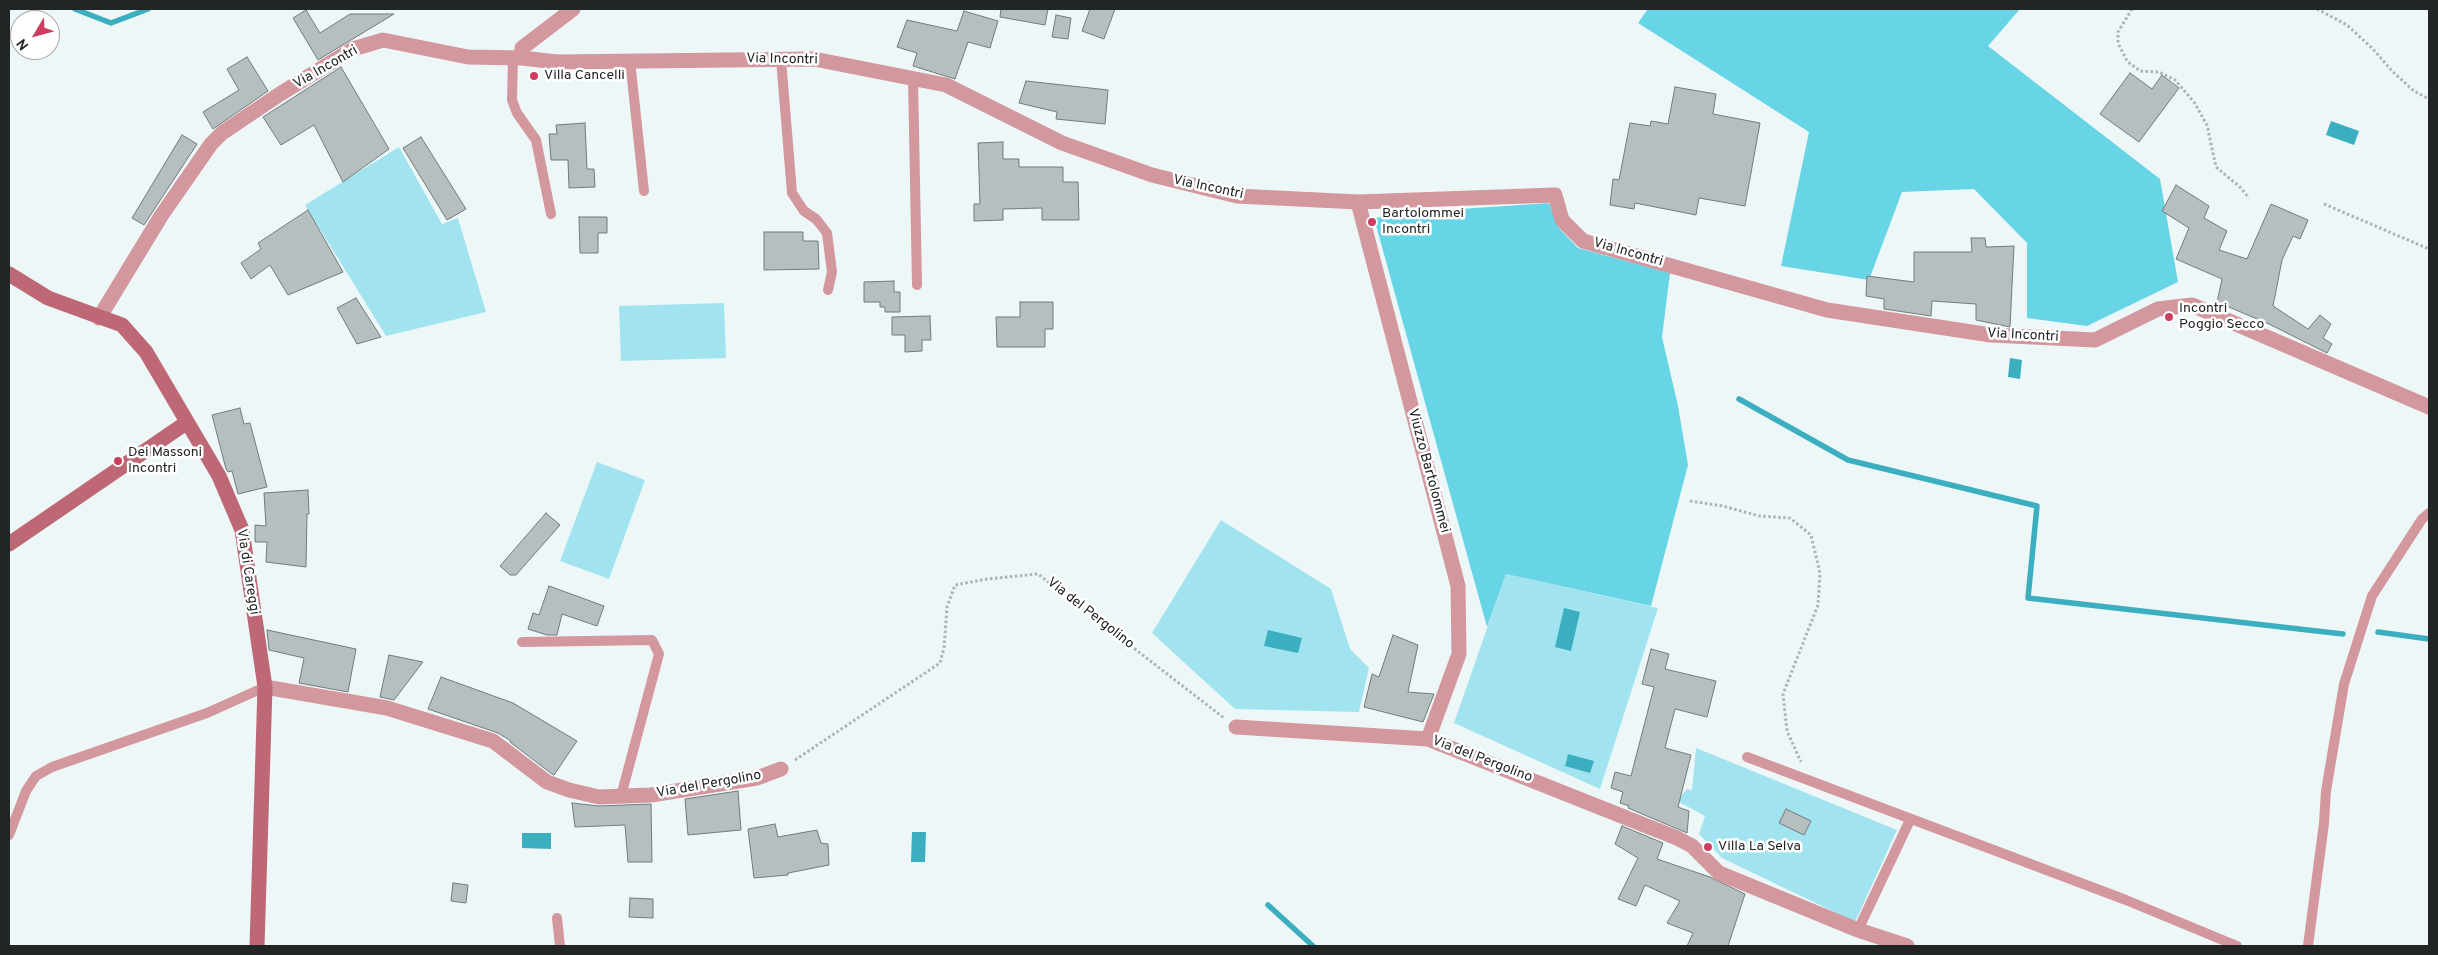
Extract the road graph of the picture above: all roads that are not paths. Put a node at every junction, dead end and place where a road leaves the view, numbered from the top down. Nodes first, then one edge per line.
1 (573, 9) edge
2 (517, 58) junction
3 (781, 59) junction
4 (630, 60) junction
5 (912, 78) junction
6 (644, 191) dead end
7 (1358, 202) junction
8 (551, 214) dead end
9 (9, 274) edge
10 (917, 285) dead end
11 (828, 290) dead end
12 (99, 318) junction
13 (2429, 408) edge
14 (186, 423) junction
15 (2429, 513) edge
16 (9, 544) edge
17 (522, 642) dead end
18 (265, 687) junction
19 (1236, 727) road end
20 (1428, 739) junction
21 (1747, 757) dead end
22 (781, 769) road end
23 (621, 796) junction
24 (1910, 820) junction
25 (9, 835) edge
26 (557, 918) dead end
27 (1858, 930) junction
28 (257, 946) edge
29 (560, 946) edge
30 (1907, 946) edge
31 (2236, 946) edge
32 (2308, 946) edge

1 - 2 street
2 - 4 street, Via Incontri
2 - 8 lane
2 - 12 street, Via Incontri
3 - 4 street, Via Incontri
3 - 5 street, Via Incontri
3 - 11 lane
4 - 6 lane
5 - 7 street, Via Incontri
5 - 10 lane
7 - 13 street, Via Incontri
7 - 20 street, Viuzzo Bartolommei
9 - 12 street, Via di Careggi
12 - 14 street, Via di Careggi
14 - 16 street
14 - 18 street, Via di Careggi
15 - 32 lane
17 - 23 lane
18 - 23 street, Via del Pergolino
18 - 25 lane
18 - 28 street, Via di Careggi
19 - 20 street, Via del Pergolino
20 - 27 street, Via del Pergolino
21 - 24 lane
22 - 23 street, Via del Pergolino
24 - 27 lane
24 - 31 lane
26 - 29 lane
27 - 30 street, Via del Pergolino

